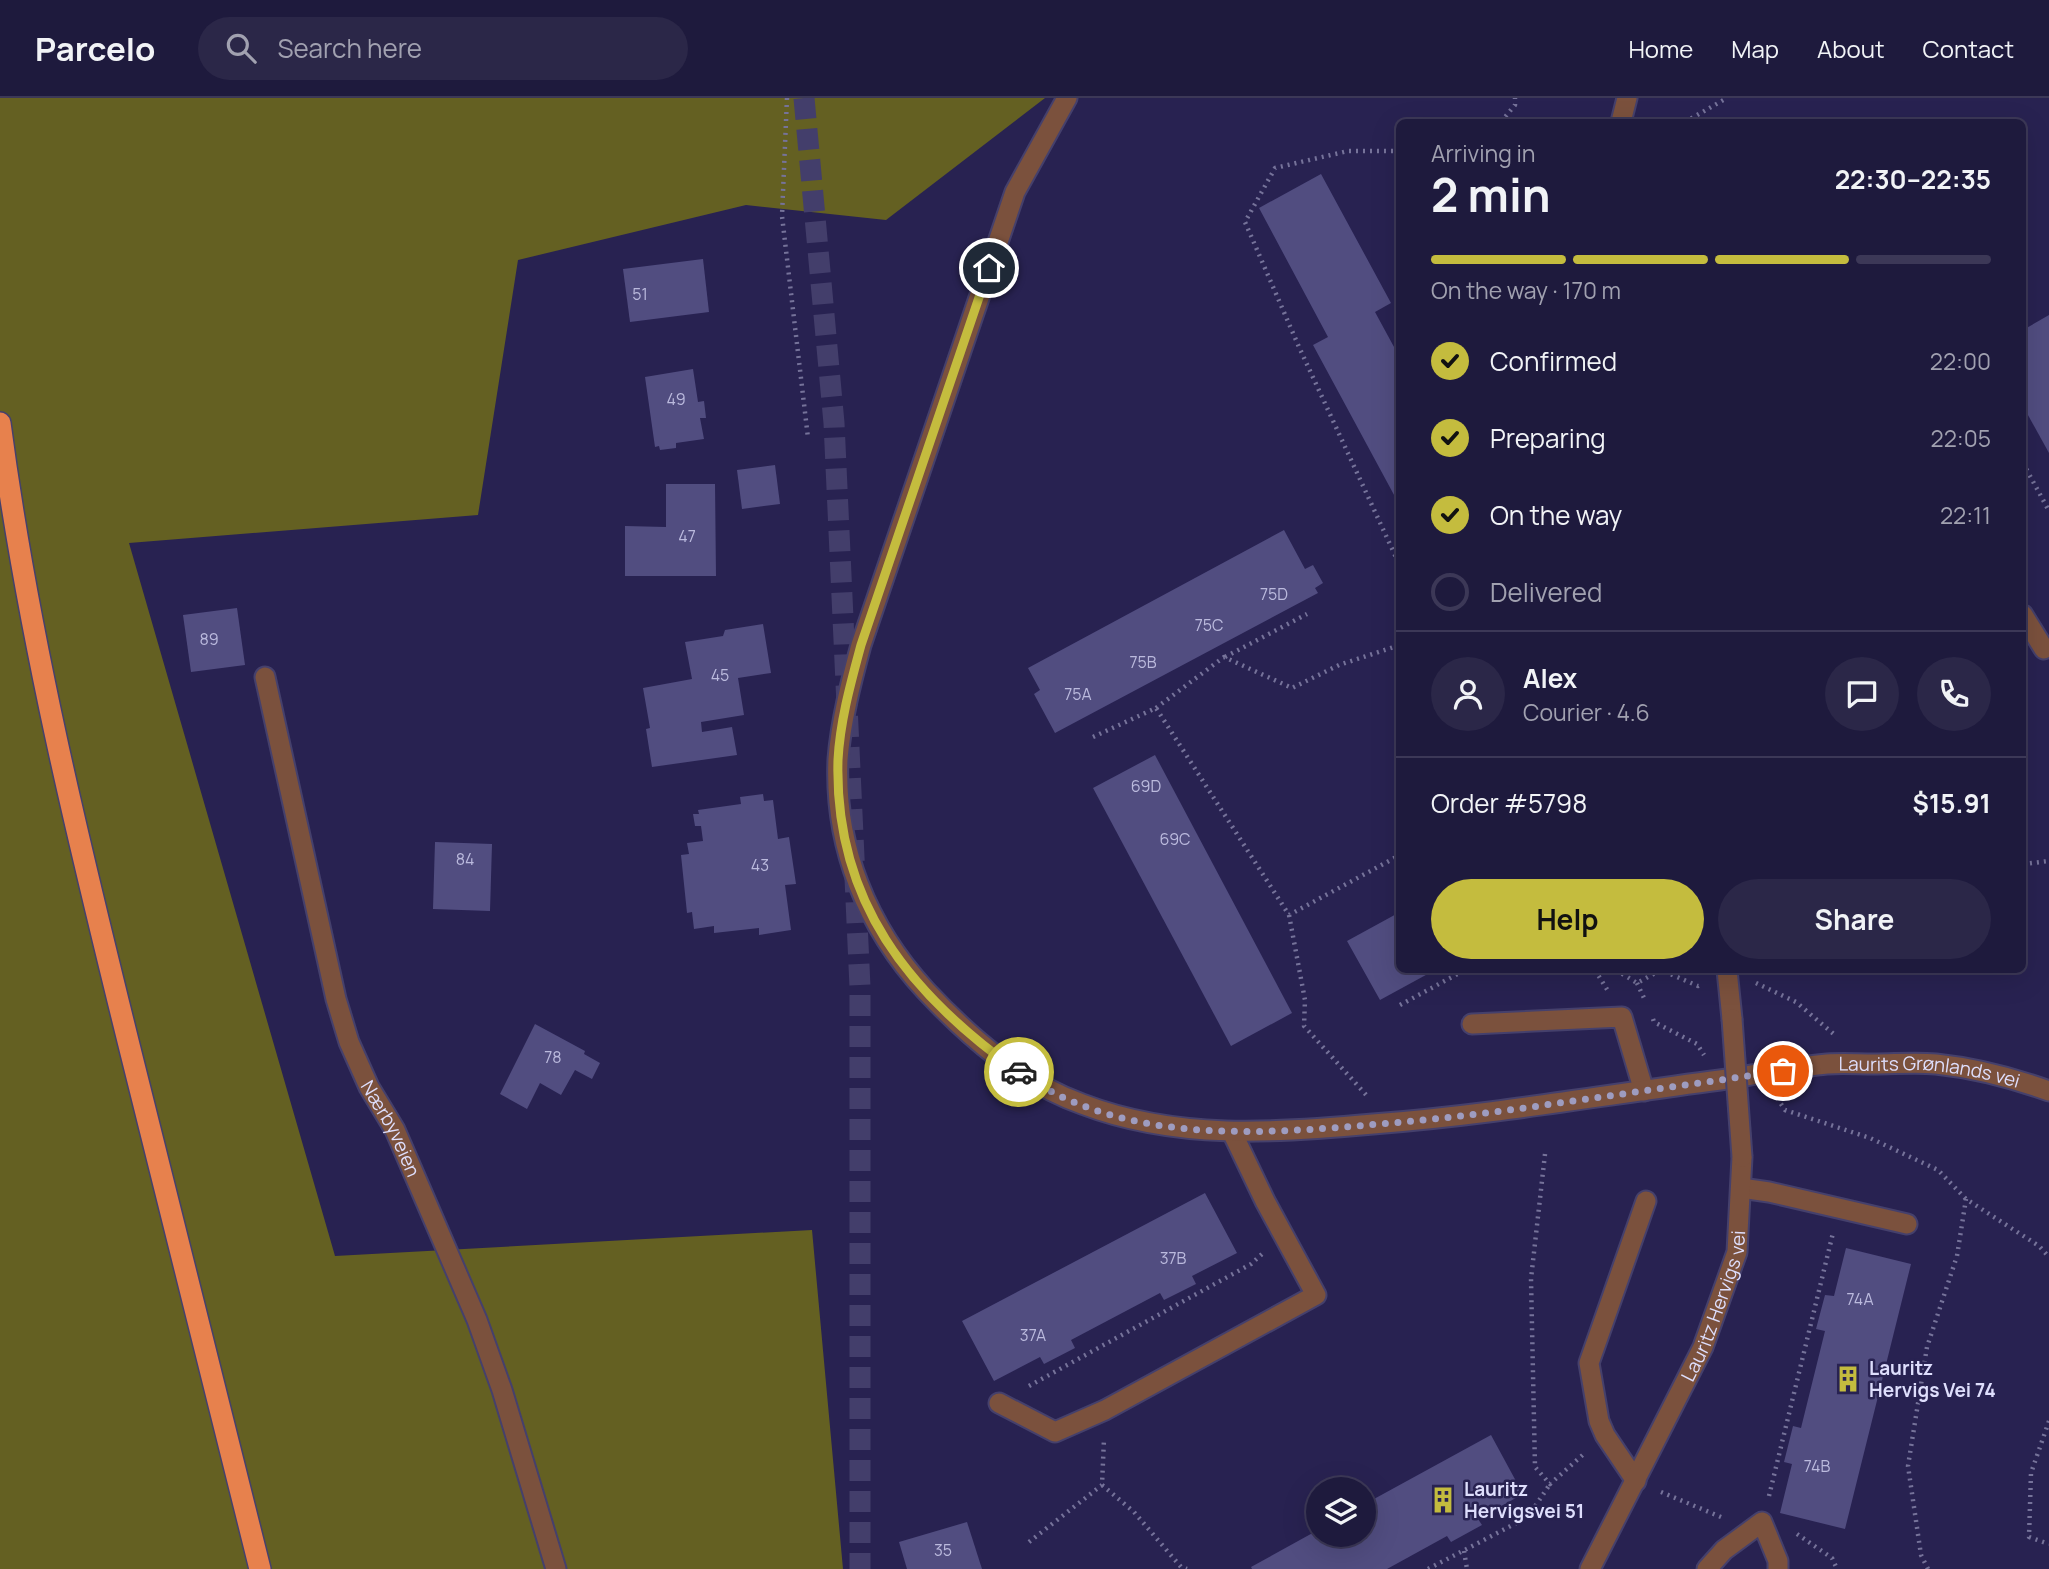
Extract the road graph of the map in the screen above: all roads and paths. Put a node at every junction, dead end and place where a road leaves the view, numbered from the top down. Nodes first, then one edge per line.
1 (788, 98) edge
2 (1067, 98) edge
3 (1515, 98) edge
4 (1627, 98) edge
5 (1727, 98) edge
6 (1503, 119) edge
7 (1622, 119) edge
8 (1690, 119) edge
9 (1396, 150) edge
10 (0, 422) edge
11 (808, 438) dead end
12 (2026, 469) edge
13 (2049, 511) edge
14 (1396, 556) edge
15 (1307, 614) dead end
16 (2026, 620) edge
17 (1396, 646) edge
18 (2044, 649) dead end
19 (1224, 657) junction
20 (265, 677) dead end
21 (1156, 708) junction
22 (1093, 737) dead end
23 (1396, 857) edge
24 (2049, 861) edge
25 (2026, 863) edge
26 (1289, 915) junction
27 (1459, 973) edge
28 (1621, 973) edge
29 (1655, 973) edge
30 (1668, 973) edge
31 (1722, 973) edge
32 (1727, 973) edge
33 (1733, 973) edge
34 (1637, 983) junction
35 (1646, 1003) dead end
36 (1400, 1005) dead end
37 (1650, 1013) dead end
38 (1472, 1024) dead end
39 (1869, 1064) junction
40 (1760, 1074) junction
41 (1720, 1080) junction
42 (1644, 1091) junction
43 (2049, 1091) edge
44 (1391, 1123) junction
45 (1232, 1132) junction
46 (1545, 1153) dead end
47 (1741, 1188) junction
48 (1966, 1199) junction
49 (1646, 1201) dead end
50 (1839, 1208) junction
51 (1907, 1224) dead end
52 (1283, 1235) junction
53 (2049, 1257) edge
54 (999, 1403) joint
55 (1105, 1410) junction
56 (2049, 1421) edge
57 (1605, 1435) junction
58 (1636, 1481) junction
59 (1102, 1485) junction
60 (1550, 1485) junction
61 (1762, 1522) junction
62 (1029, 1542) dead end
63 (2049, 1544) edge
64 (1464, 1551) junction
65 (260, 1569) edge
66 (556, 1569) edge
67 (1187, 1569) edge
68 (1429, 1569) edge
69 (1467, 1569) edge
70 (1590, 1569) edge
71 (1707, 1569) edge
72 (1778, 1569) edge
73 (1928, 1569) edge

1 - 11 path
2 - 45 street, Laurits Grønlands vei
3 - 6 path
4 - 7 street
5 - 8 path
9 - 14 path
10 - 65 highway
12 - 13 path
15 - 19 path
16 - 18 street
17 - 19 path
19 - 21 path
20 - 66 street, Nærbyveien
21 - 22 path
21 - 26 path
23 - 26 path
24 - 25 path
26 - 44 path
27 - 36 path
28 - 34 path
29 - 34 path
30 - 31 path
32 - 47 street, Lauritz Hervigs vei, bridge
33 - 39 path
34 - 35 path
37 - 41 path
38 - 42 street
39 - 40 street, Laurits Grønlands vei
39 - 43 street, Laurits Grønlands vei
40 - 41 street, Laurits Grønlands vei
40 - 48 path
41 - 42 street, Laurits Grønlands vei
42 - 44 street, Laurits Grønlands vei
44 - 45 street, Laurits Grønlands vei
45 - 52 street
46 - 60 path
47 - 50 street
47 - 58 street, Lauritz Hervigs vei
48 - 53 path
48 - 73 path
49 - 57 street
50 - 51 street
50 - 61 path
52 - 54 path
52 - 55 street
54 - 55 street
55 - 59 path
56 - 63 path
57 - 58 street
57 - 60 path
58 - 70 street, Lauritz Hervigs vei
59 - 62 path
59 - 67 path
60 - 64 path
61 - 71 street
61 - 72 street
64 - 68 path
64 - 69 path

